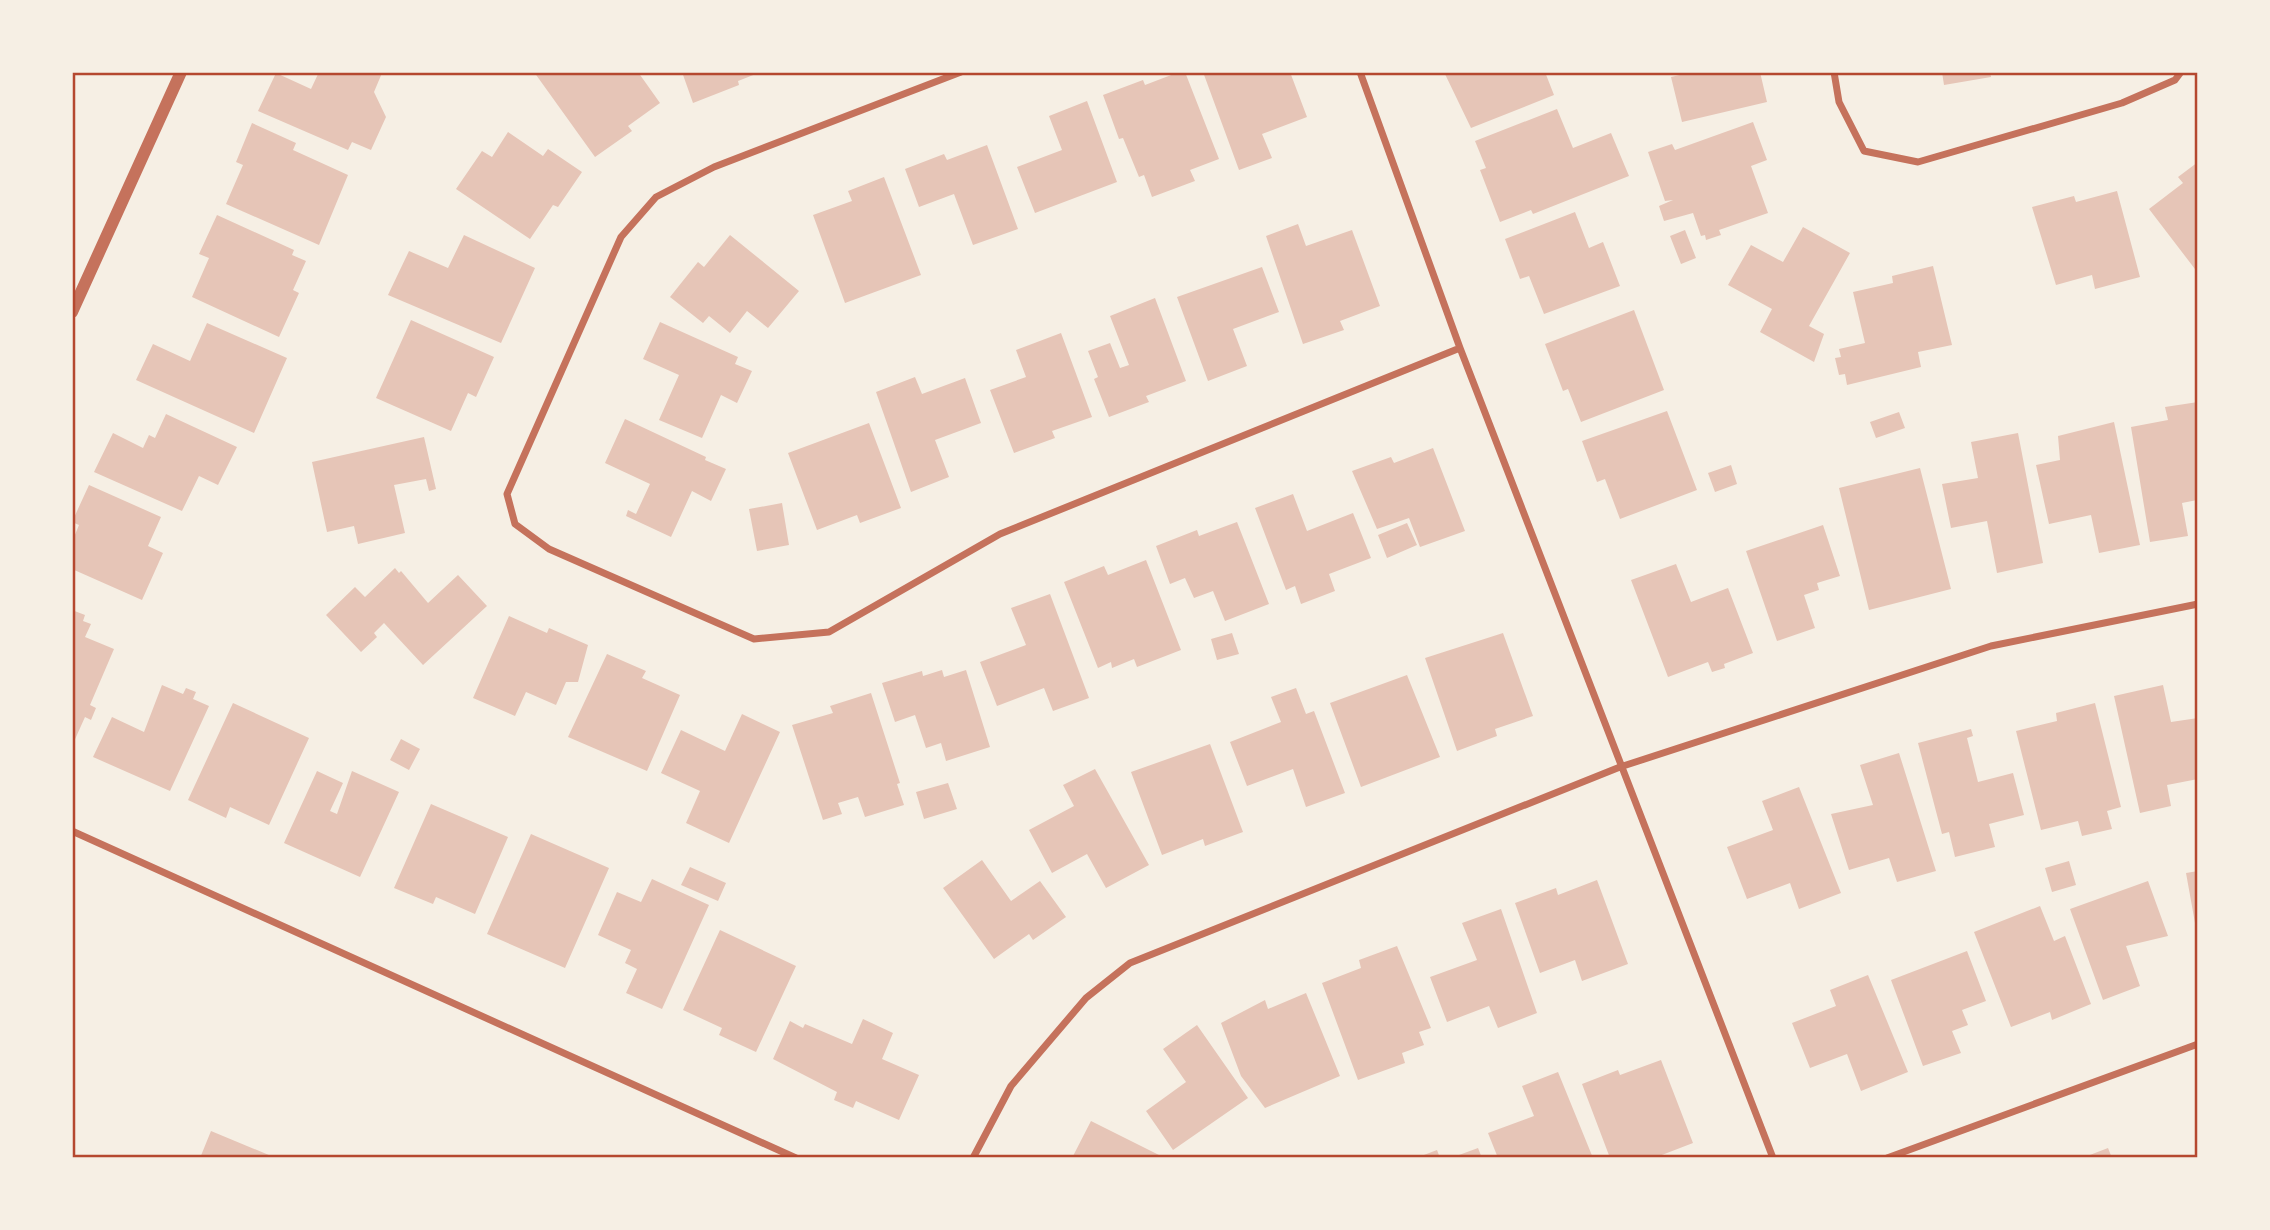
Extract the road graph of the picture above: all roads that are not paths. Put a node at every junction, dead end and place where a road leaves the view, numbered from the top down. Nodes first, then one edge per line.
1 (181, 72) edge
2 (961, 72) edge
3 (1360, 72) edge
4 (1834, 72) edge
5 (2181, 72) edge
6 (72, 312) edge
7 (1460, 348) junction
8 (2198, 604) edge
9 (1620, 767) junction
10 (72, 831) edge
11 (2198, 1044) edge
12 (796, 1158) edge
13 (973, 1158) edge
14 (1773, 1158) edge
15 (1887, 1158) edge

1 - 6 street
2 - 7 street
3 - 7 street
4 - 5 street
7 - 9 street
8 - 9 street
9 - 13 street
9 - 14 street
10 - 12 street
11 - 15 street

